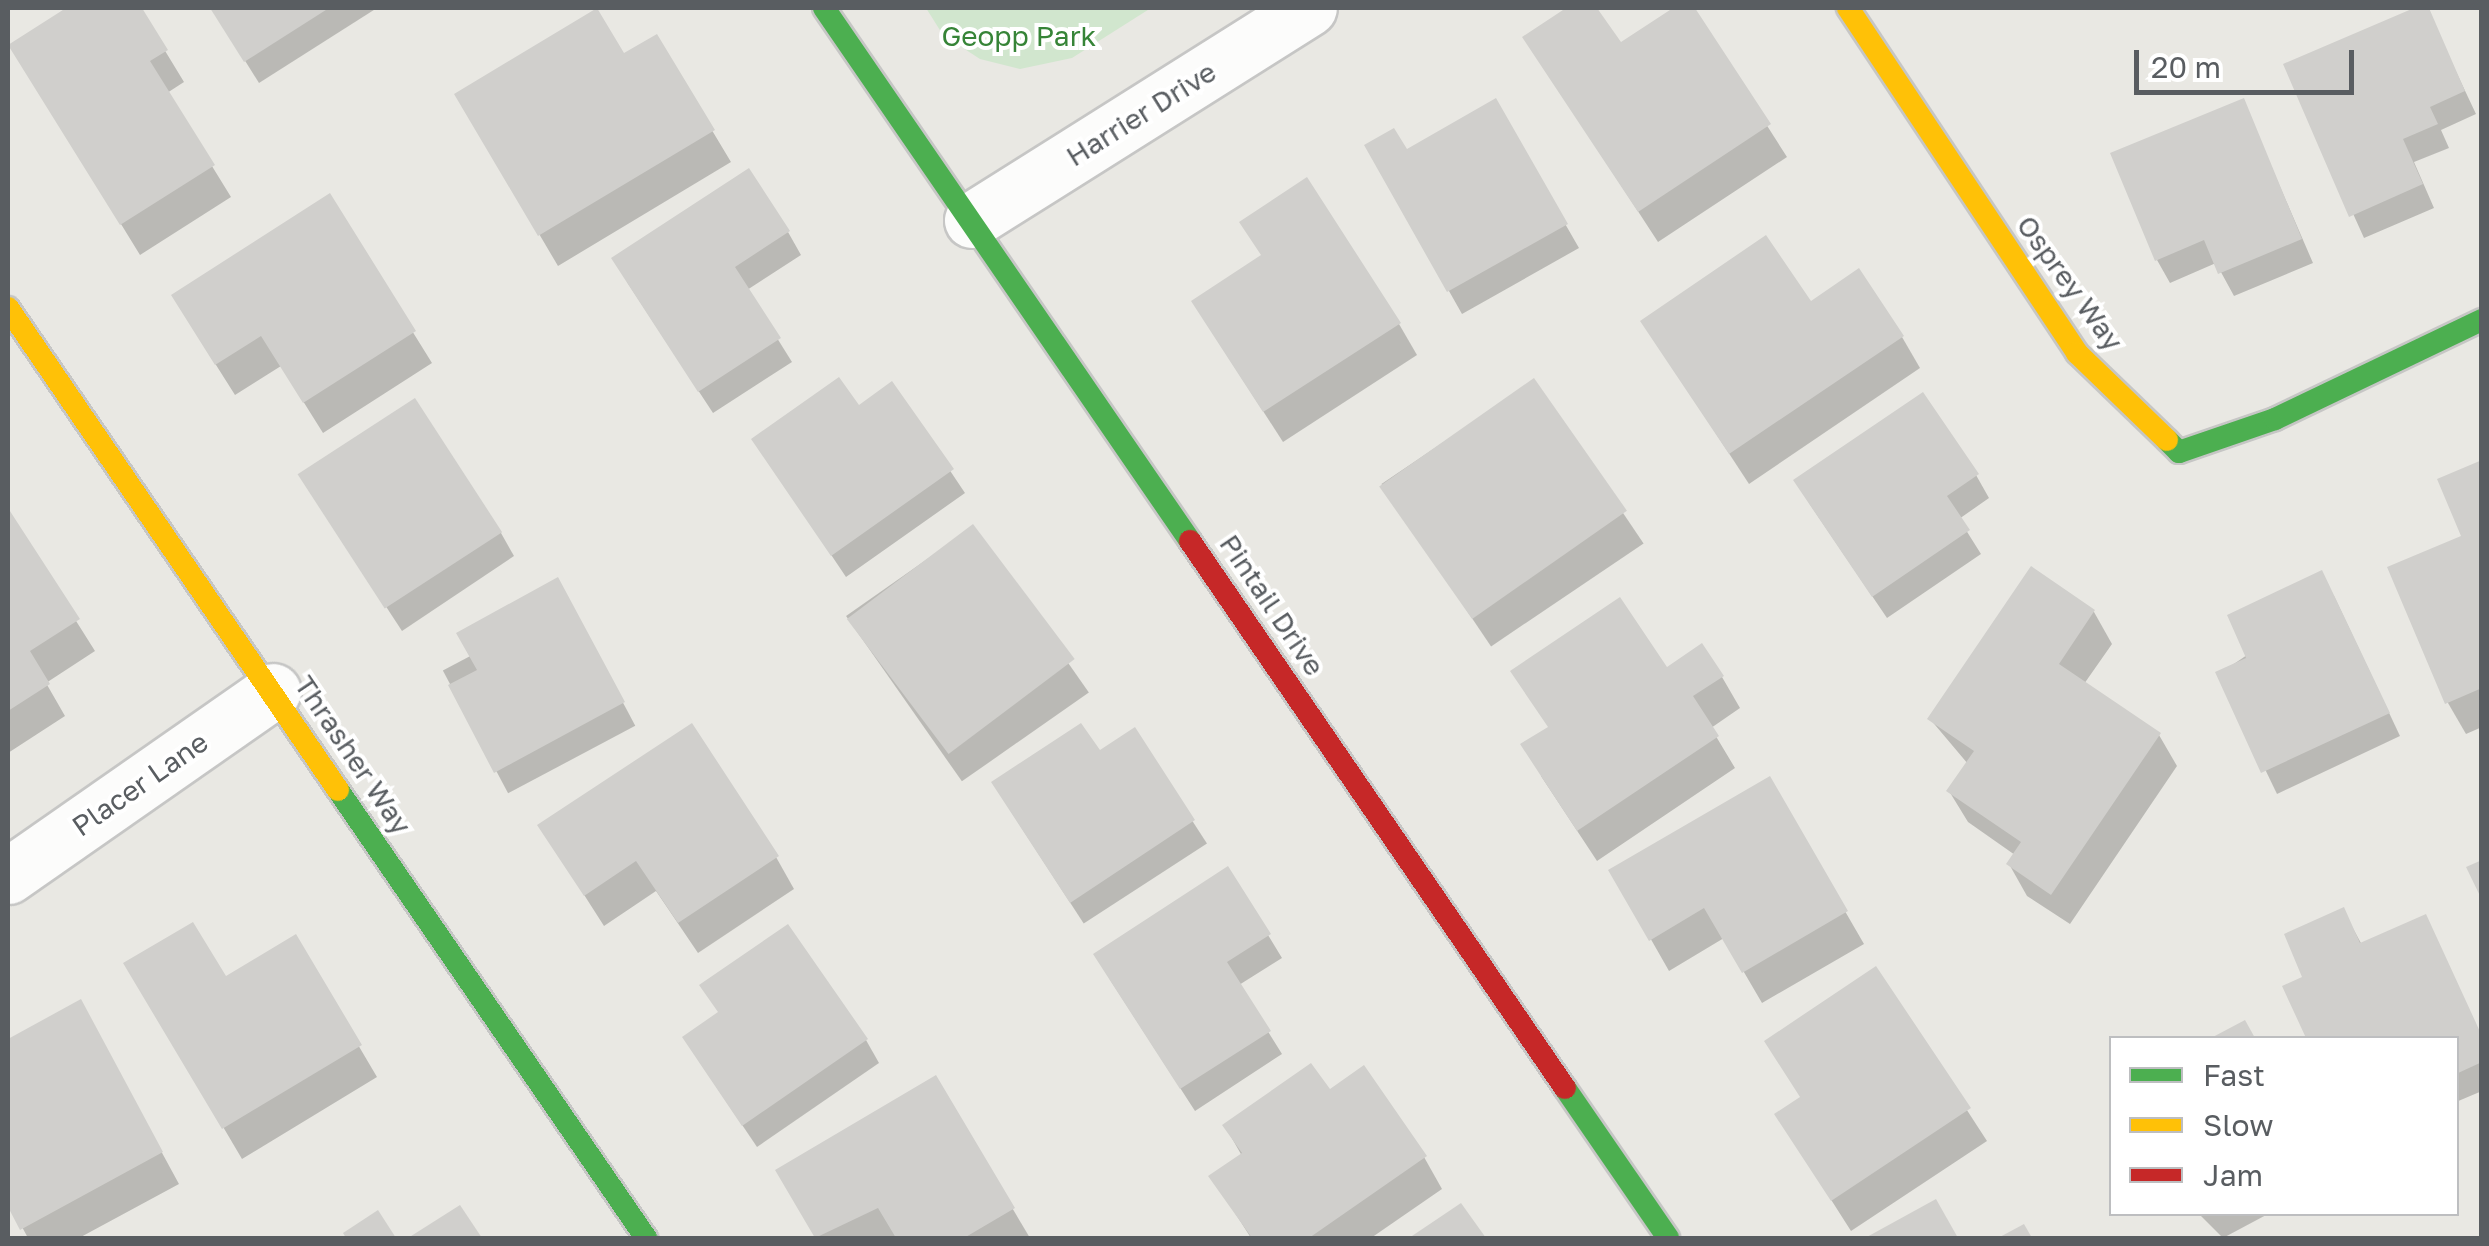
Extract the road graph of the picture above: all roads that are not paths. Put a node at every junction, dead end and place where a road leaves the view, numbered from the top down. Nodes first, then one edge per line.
1 (824, 8) edge
2 (1309, 8) edge
3 (1848, 8) edge
4 (972, 220) junction
5 (8, 308) edge
6 (2482, 320) edge
7 (272, 691) junction
8 (8, 876) edge
9 (646, 1238) edge
10 (1668, 1238) edge

1 - 4 street, Pintail Drive
2 - 4 street, Harrier Drive
3 - 6 street, Osprey Way
4 - 10 street, Pintail Drive
5 - 7 street, Thrasher Way
7 - 8 street, Placer Lane
7 - 9 street, Thrasher Way

